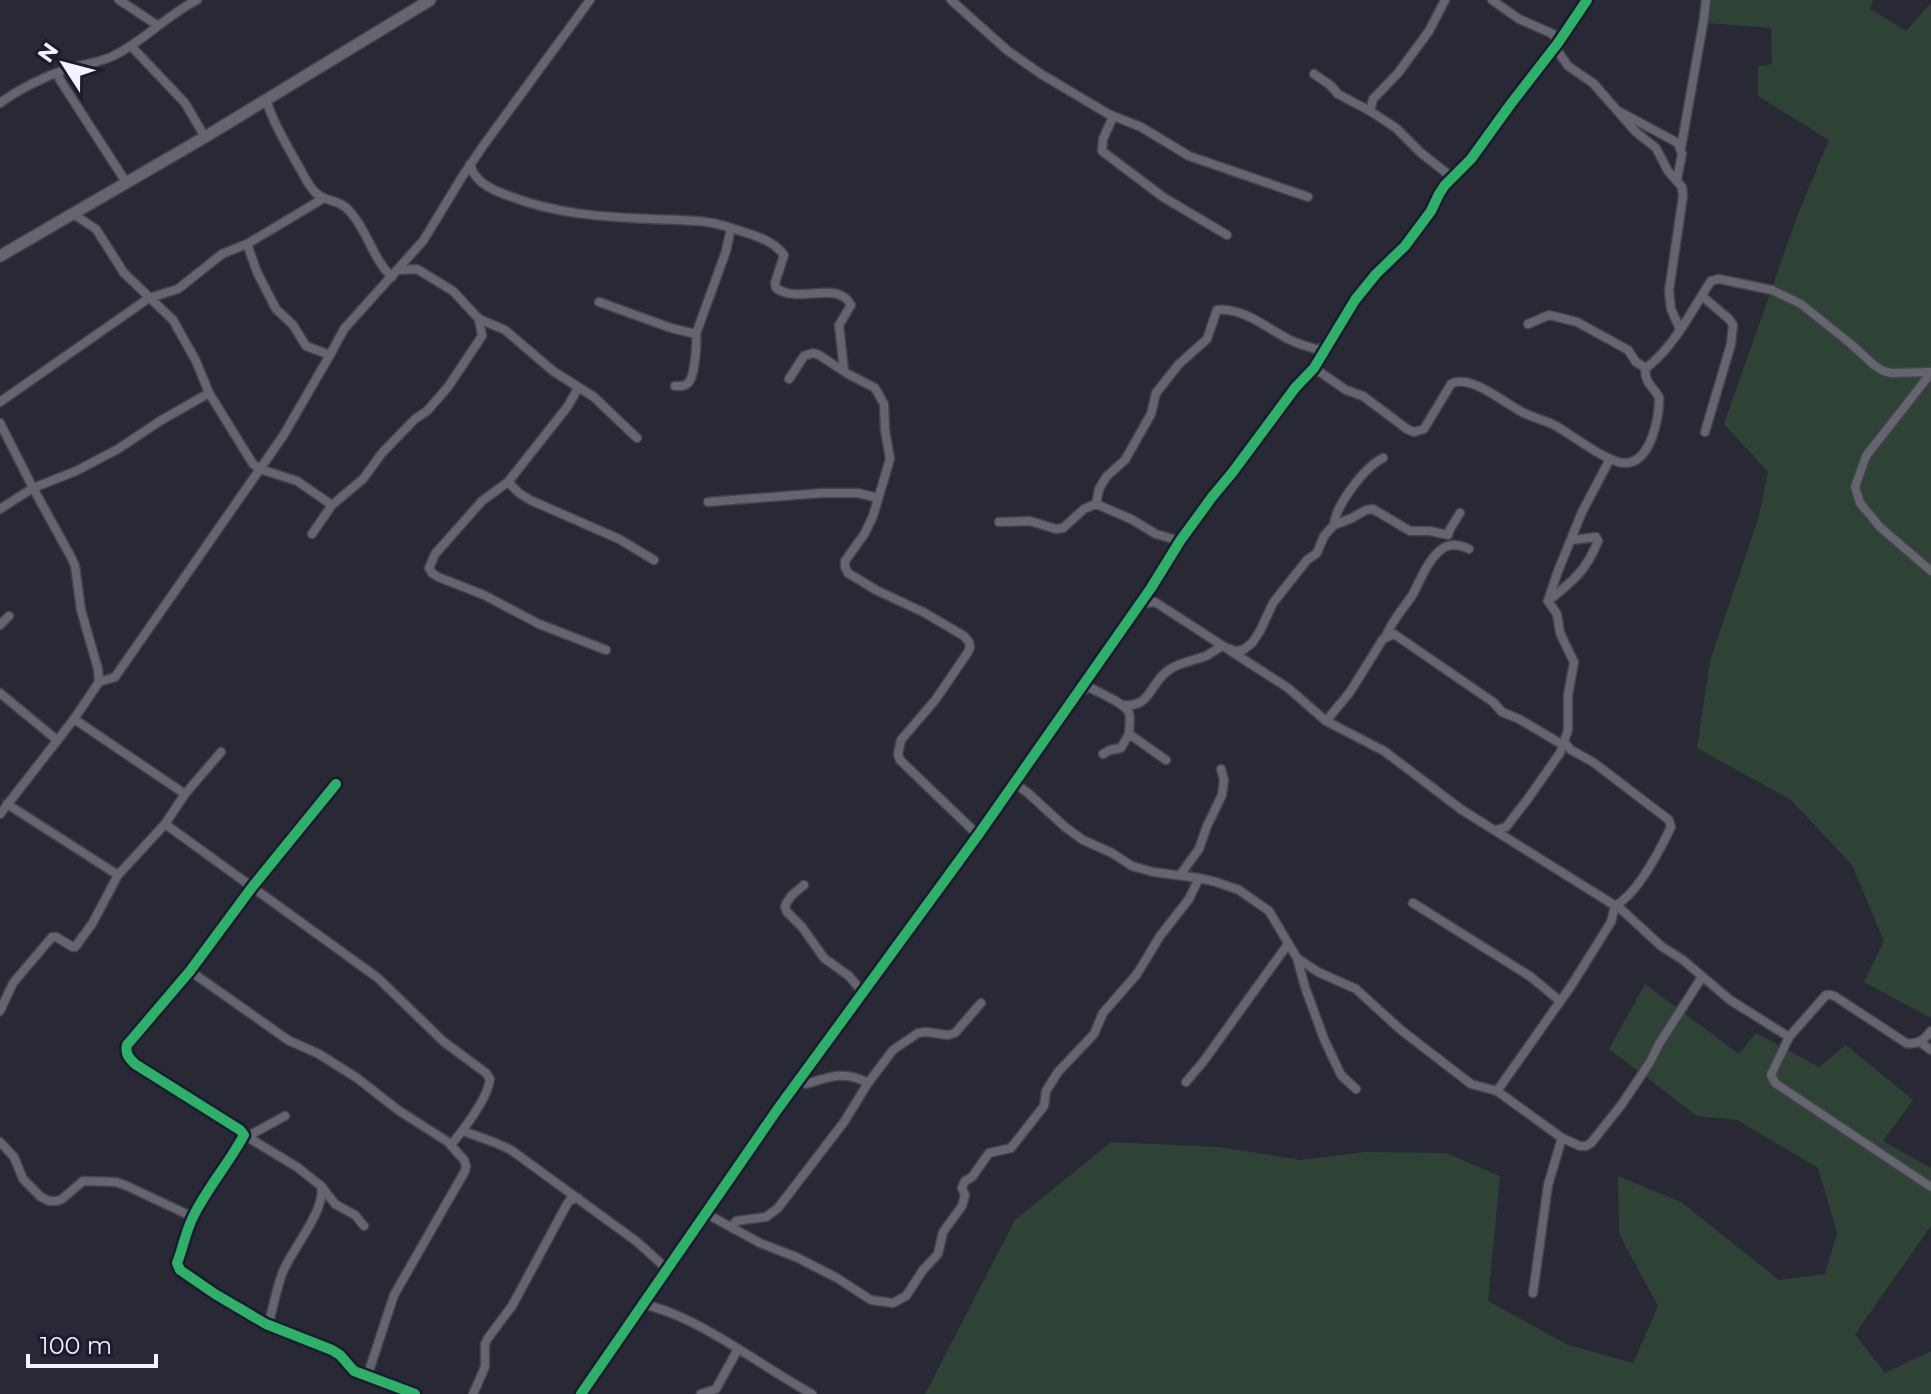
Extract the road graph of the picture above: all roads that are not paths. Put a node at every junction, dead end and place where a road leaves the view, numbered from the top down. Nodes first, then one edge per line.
1 (119, 0) edge
2 (197, 0) edge
3 (430, 0) edge
4 (590, 0) edge
5 (951, 0) edge
6 (1445, 0) edge
7 (1492, 0) edge
8 (1587, 0) edge
9 (1706, 0) edge
10 (157, 25) junction
11 (1556, 45) junction
12 (131, 46) junction
13 (57, 73) junction
14 (1314, 74) dead end
15 (266, 100) junction
16 (0, 103) edge
17 (1370, 111) junction
18 (1617, 111) junction
19 (1110, 115) junction
20 (205, 137) junction
21 (1681, 148) junction
22 (470, 164) junction
23 (475, 176) junction
24 (462, 177) junction
25 (1453, 178) junction
26 (1677, 179) junction
27 (126, 182) junction
28 (1308, 197) dead end
29 (324, 198) junction
30 (73, 214) junction
31 (731, 228) junction
32 (1227, 235) dead end
33 (247, 244) junction
34 (413, 254) junction
35 (0, 256) edge
36 (417, 269) junction
37 (395, 273) junction
38 (1702, 296) junction
39 (149, 298) junction
40 (599, 302) dead end
41 (1676, 317) junction
42 (479, 319) junction
43 (1687, 319) junction
44 (1528, 324) dead end
45 (494, 325) junction
46 (1680, 329) junction
47 (696, 334) junction
48 (482, 336) junction
49 (1329, 343) junction
50 (330, 355) junction
51 (1314, 368) junction
52 (1646, 368) junction
53 (844, 370) junction
54 (1931, 372) edge
55 (789, 379) dead end
56 (675, 386) dead end
57 (578, 388) junction
58 (209, 393) junction
59 (0, 402) edge
60 (0, 423) edge
61 (1705, 432) dead end
62 (637, 438) dead end
63 (1383, 458) dead end
64 (1610, 459) junction
65 (260, 469) junction
66 (508, 482) junction
67 (33, 488) junction
68 (878, 498) junction
69 (708, 502) dead end
70 (1096, 504) junction
71 (332, 505) junction
72 (0, 509) edge
73 (1460, 513) dead end
74 (999, 522) dead end
75 (1334, 525) junction
76 (312, 534) dead end
77 (1448, 535) junction
78 (1572, 540) junction
79 (1180, 541) junction
80 (1442, 548) junction
81 (1469, 549) dead end
82 (654, 560) dead end
83 (1931, 571) edge
84 (1151, 588) junction
85 (1548, 601) junction
86 (1155, 602) junction
87 (1140, 604) junction
88 (9, 616) dead end
89 (0, 625) edge
90 (1386, 636) junction
91 (1222, 646) junction
92 (606, 650) dead end
93 (98, 669) junction
94 (115, 677) junction
95 (99, 682) junction
96 (0, 693) edge
97 (1072, 702) junction
98 (1123, 705) junction
99 (74, 719) junction
100 (1326, 721) junction
101 (1129, 734) junction
102 (57, 740) junction
103 (1565, 748) junction
104 (221, 752) dead end
105 (1103, 754) dead end
106 (1166, 760) dead end
107 (1221, 769) dead end
108 (1014, 783) junction
109 (336, 784) dead end
110 (185, 794) junction
111 (7, 804) junction
112 (0, 814) edge
113 (165, 824) junction
114 (1496, 830) junction
115 (978, 835) junction
116 (118, 875) junction
117 (1180, 875) junction
118 (1199, 878) junction
119 (804, 885) dead end
120 (253, 886) junction
121 (1413, 903) dead end
122 (1620, 906) junction
123 (1288, 944) junction
124 (1297, 958) junction
125 (190, 971) junction
126 (1702, 977) junction
127 (863, 993) junction
128 (1560, 1001) junction
129 (981, 1003) dead end
130 (0, 1011) edge
131 (1931, 1031) edge
132 (1789, 1037) junction
133 (1920, 1042) junction
134 (1931, 1050) edge
135 (800, 1080) junction
136 (1186, 1082) dead end
137 (868, 1083) junction
138 (1356, 1089) dead end
139 (1497, 1091) junction
140 (285, 1116) dead end
141 (463, 1131) junction
142 (244, 1135) junction
143 (1562, 1138) junction
144 (0, 1142) edge
145 (451, 1145) junction
146 (321, 1186) junction
147 (1931, 1187) edge
148 (578, 1198) junction
149 (707, 1214) junction
150 (193, 1217) junction
151 (364, 1226) dead end
152 (732, 1228) junction
153 (666, 1268) junction
154 (1533, 1293) dead end
155 (642, 1304) junction
156 (266, 1324) junction
157 (738, 1349) junction
158 (367, 1377) junction
159 (415, 1394) edge
160 (473, 1394) edge
161 (581, 1394) edge
162 (701, 1394) edge
163 (812, 1394) edge

1 - 10 street
2 - 10 street
3 - 15 street
4 - 22 street
5 - 19 street
6 - 17 street
7 - 11 street
8 - 11 street
9 - 21 street
10 - 12 street
11 - 18 street
11 - 25 street
12 - 13 street
12 - 20 street
13 - 16 street
13 - 27 street
14 - 17 street
15 - 20 street
15 - 29 street
17 - 25 street
18 - 21 street
18 - 26 street
19 - 28 street
19 - 32 street
20 - 27 street
21 - 26 street
22 - 23 street
22 - 24 street
23 - 24 street
23 - 31 street
24 - 34 street
25 - 49 street
26 - 41 street
27 - 30 street
29 - 33 street
29 - 37 street
30 - 35 street
30 - 39 street
31 - 47 street
31 - 53 street
33 - 39 street
33 - 50 street
34 - 36 street
34 - 37 street
36 - 37 street
36 - 42 street
37 - 50 street
38 - 43 street
38 - 54 street
38 - 61 street
39 - 58 street
39 - 59 street
40 - 47 street
41 - 43 street
41 - 46 street
42 - 45 street
42 - 48 street
43 - 46 street
44 - 52 street
45 - 48 street
45 - 57 street
46 - 52 street
47 - 56 street
48 - 71 street
49 - 51 street
49 - 70 street
50 - 65 street
51 - 64 street
51 - 79 street
52 - 64 street
53 - 55 street
53 - 68 street
54 - 83 street
57 - 62 street
57 - 66 street
58 - 65 street
58 - 67 street
60 - 67 street
63 - 75 street
64 - 78 street
65 - 71 street
65 - 94 street
66 - 82 street
66 - 92 street
67 - 72 street
67 - 93 street
68 - 69 street
68 - 115 street
70 - 74 street
70 - 79 street
71 - 76 street
73 - 77 street
75 - 77 street
75 - 91 street
77 - 80 street
78 - 85 street
78 - 85 street
79 - 84 street
80 - 81 street
80 - 90 street
84 - 86 street
84 - 87 street
85 - 103 street
86 - 87 street
86 - 91 street
87 - 97 street
88 - 89 street
90 - 100 street
90 - 103 street
91 - 98 street
91 - 100 street
93 - 94 street
93 - 95 street
94 - 95 street
95 - 99 street
96 - 102 street
97 - 98 street
97 - 108 street
98 - 101 street
99 - 102 street
99 - 110 street
100 - 114 street
101 - 105 street
101 - 106 street
102 - 111 street
103 - 114 street
103 - 122 street
104 - 110 street
107 - 117 street
108 - 115 street
108 - 117 street
109 - 120 street
110 - 113 street
111 - 112 street
111 - 116 street
113 - 116 street
113 - 120 street
114 - 122 street
115 - 127 street
116 - 130 street
117 - 118 street
118 - 123 street
118 - 152 street
119 - 127 street
120 - 125 street
120 - 141 street
121 - 128 street
122 - 126 street
122 - 128 street
123 - 124 street
123 - 136 street
124 - 138 street
124 - 139 street
125 - 142 street
125 - 145 street
126 - 132 street
126 - 143 street
127 - 135 street
128 - 139 street
129 - 137 street
131 - 133 street
132 - 133 street
132 - 147 street
133 - 134 street
135 - 137 street
135 - 149 street
137 - 152 street
139 - 143 street
140 - 142 street
141 - 145 street
141 - 148 street
142 - 146 street
142 - 150 street
143 - 154 street
144 - 150 street
145 - 158 street
146 - 151 street
146 - 156 street
148 - 153 street
148 - 160 street
149 - 152 street
149 - 153 street
150 - 156 street
153 - 155 street
155 - 157 street
155 - 161 street
156 - 158 street
157 - 162 street
157 - 163 street
158 - 159 street

